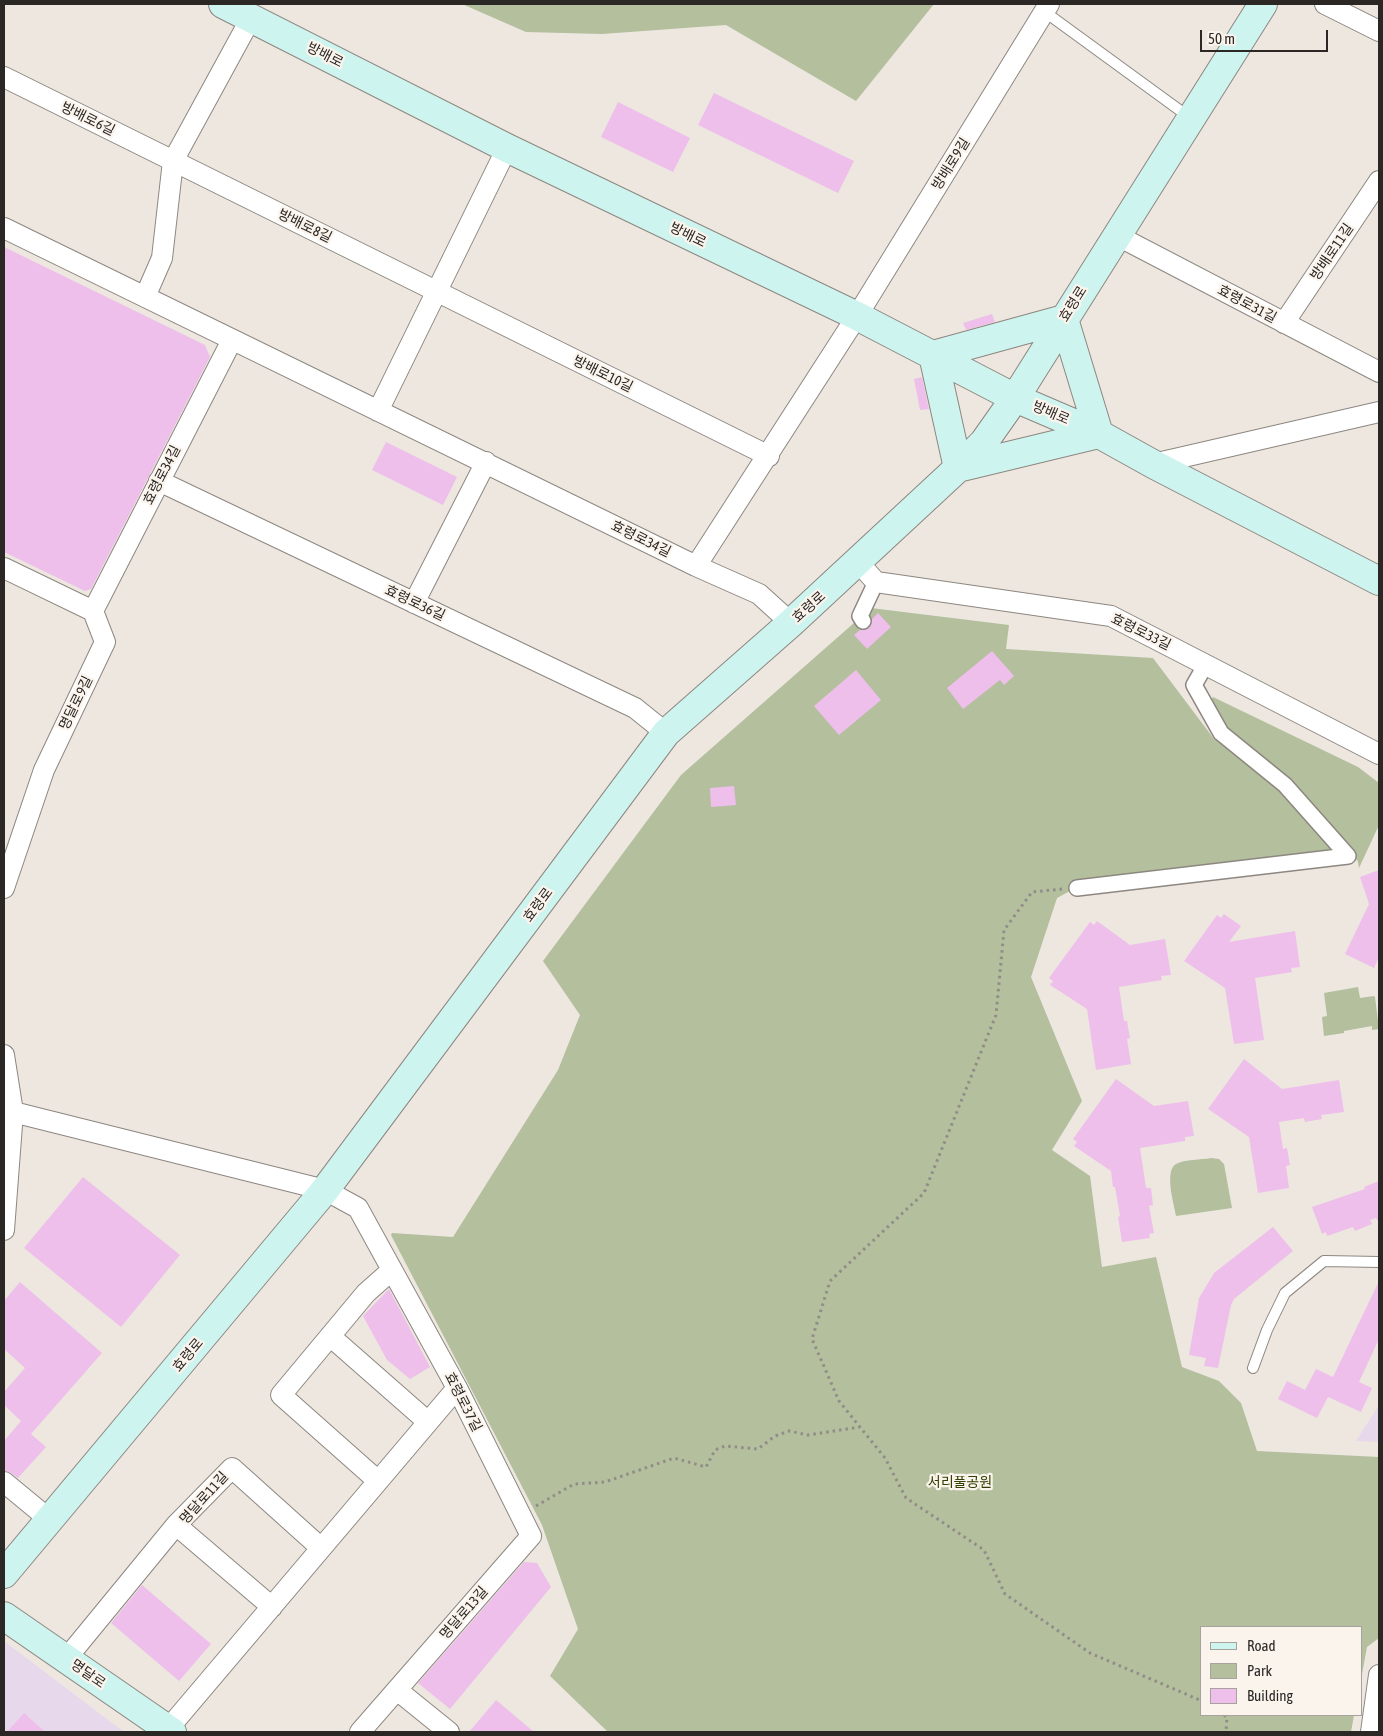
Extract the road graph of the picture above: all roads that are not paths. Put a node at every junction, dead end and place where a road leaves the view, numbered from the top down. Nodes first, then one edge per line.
1 (223, 4) edge
2 (1263, 4) edge
3 (1325, 4) edge
4 (1047, 8) edge
5 (253, 14) junction
6 (1379, 31) edge
7 (4, 76) edge
8 (1192, 119) junction
9 (507, 148) junction
10 (173, 160) junction
11 (1376, 193) edge
12 (4, 228) edge
13 (1116, 235) junction
14 (437, 291) junction
15 (145, 297) junction
16 (857, 316) junction
17 (1064, 319) junction
18 (1284, 323) junction
19 (232, 340) junction
20 (933, 355) junction
21 (1379, 372) edge
22 (1015, 398) junction
23 (378, 411) junction
24 (1379, 412) edge
25 (1099, 434) junction
26 (769, 456) junction
27 (486, 462) junction
28 (1153, 464) junction
29 (958, 468) junction
30 (159, 482) junction
31 (696, 566) junction
32 (4, 568) edge
33 (867, 572) junction
34 (1379, 581) edge
35 (414, 603) junction
36 (93, 612) junction
37 (863, 621) dead end
38 (791, 623) junction
39 (1206, 664) junction
40 (666, 733) junction
41 (1379, 754) edge
42 (4, 888) edge
43 (1077, 888) road end
44 (4, 1055) edge
45 (13, 1112) junction
46 (325, 1190) junction
47 (4, 1230) edge
48 (1379, 1262) edge
49 (392, 1270) junction
50 (330, 1336) junction
51 (1253, 1368) dead end
52 (456, 1388) junction
53 (428, 1422) junction
54 (378, 1481) junction
55 (4, 1482) edge
56 (50, 1520) junction
57 (176, 1525) junction
58 (531, 1536) joint
59 (321, 1548) junction
60 (4, 1574) edge
61 (272, 1607) junction
62 (4, 1616) edge
63 (66, 1658) junction
64 (1379, 1675) edge
65 (397, 1690) junction
66 (170, 1731) edge
67 (360, 1732) edge
68 (448, 1732) edge
69 (1371, 1732) edge

1 - 5 main road, 방배로
2 - 8 main road, 효령로
3 - 6 street
4 - 8 lane, 방배로9길
4 - 16 street, 방배로9길
5 - 9 main road, 방배로
5 - 10 street
7 - 10 street, 방배로6길
8 - 13 main road, 효령로
9 - 14 street
9 - 16 main road, 방배로
10 - 14 street, 방배로8길
10 - 15 street
11 - 18 street, 방배로11길
12 - 15 street, 효령로34길
13 - 17 main road, 효령로
13 - 18 street, 효령로31길
14 - 23 street
14 - 26 street, 방배로10길
15 - 19 street, 효령로34길
16 - 20 main road, 방배로
16 - 26 street
17 - 20 main road
17 - 22 main road, 효령로
17 - 25 main road
18 - 21 street, 효령로31길
19 - 23 street, 효령로34길
19 - 30 street, 효령로34길
20 - 22 main road, 방배로
20 - 29 main road
22 - 25 main road, 방배로
22 - 29 main road, 효령로
23 - 27 street, 효령로34길
24 - 28 street
25 - 28 main road, 방배로
25 - 29 main road
26 - 31 street
27 - 31 street, 효령로34길
27 - 35 street
28 - 34 main road, 방배로
29 - 33 main road, 효령로
30 - 35 street, 효령로36길
30 - 36 street, 효령로34길
31 - 38 street, 효령로34길
32 - 36 street
33 - 37 street
33 - 38 main road, 효령로
33 - 39 street, 효령로33길
35 - 40 street, 효령로36길
36 - 42 street, 명달로9길
38 - 40 main road, 효령로
39 - 41 street, 효령로33길
39 - 43 street
40 - 46 main road, 효령로
44 - 45 street
45 - 46 street
45 - 47 street
46 - 49 street, 효령로37길
46 - 56 main road, 효령로
48 - 51 lane
49 - 50 street
49 - 52 street, 효령로37길
50 - 53 street
50 - 54 street
52 - 53 street
52 - 58 street, 효령로37길
53 - 54 street
54 - 59 street
55 - 56 street
56 - 60 main road, 효령로
57 - 59 street, 명달로11길
57 - 61 street, 명달로11길
57 - 63 street
58 - 65 street, 명달로13길
59 - 61 street
61 - 66 street
62 - 63 main road, 명달로
63 - 66 main road, 명달로
64 - 69 street
65 - 67 street, 명달로13길
65 - 68 street

